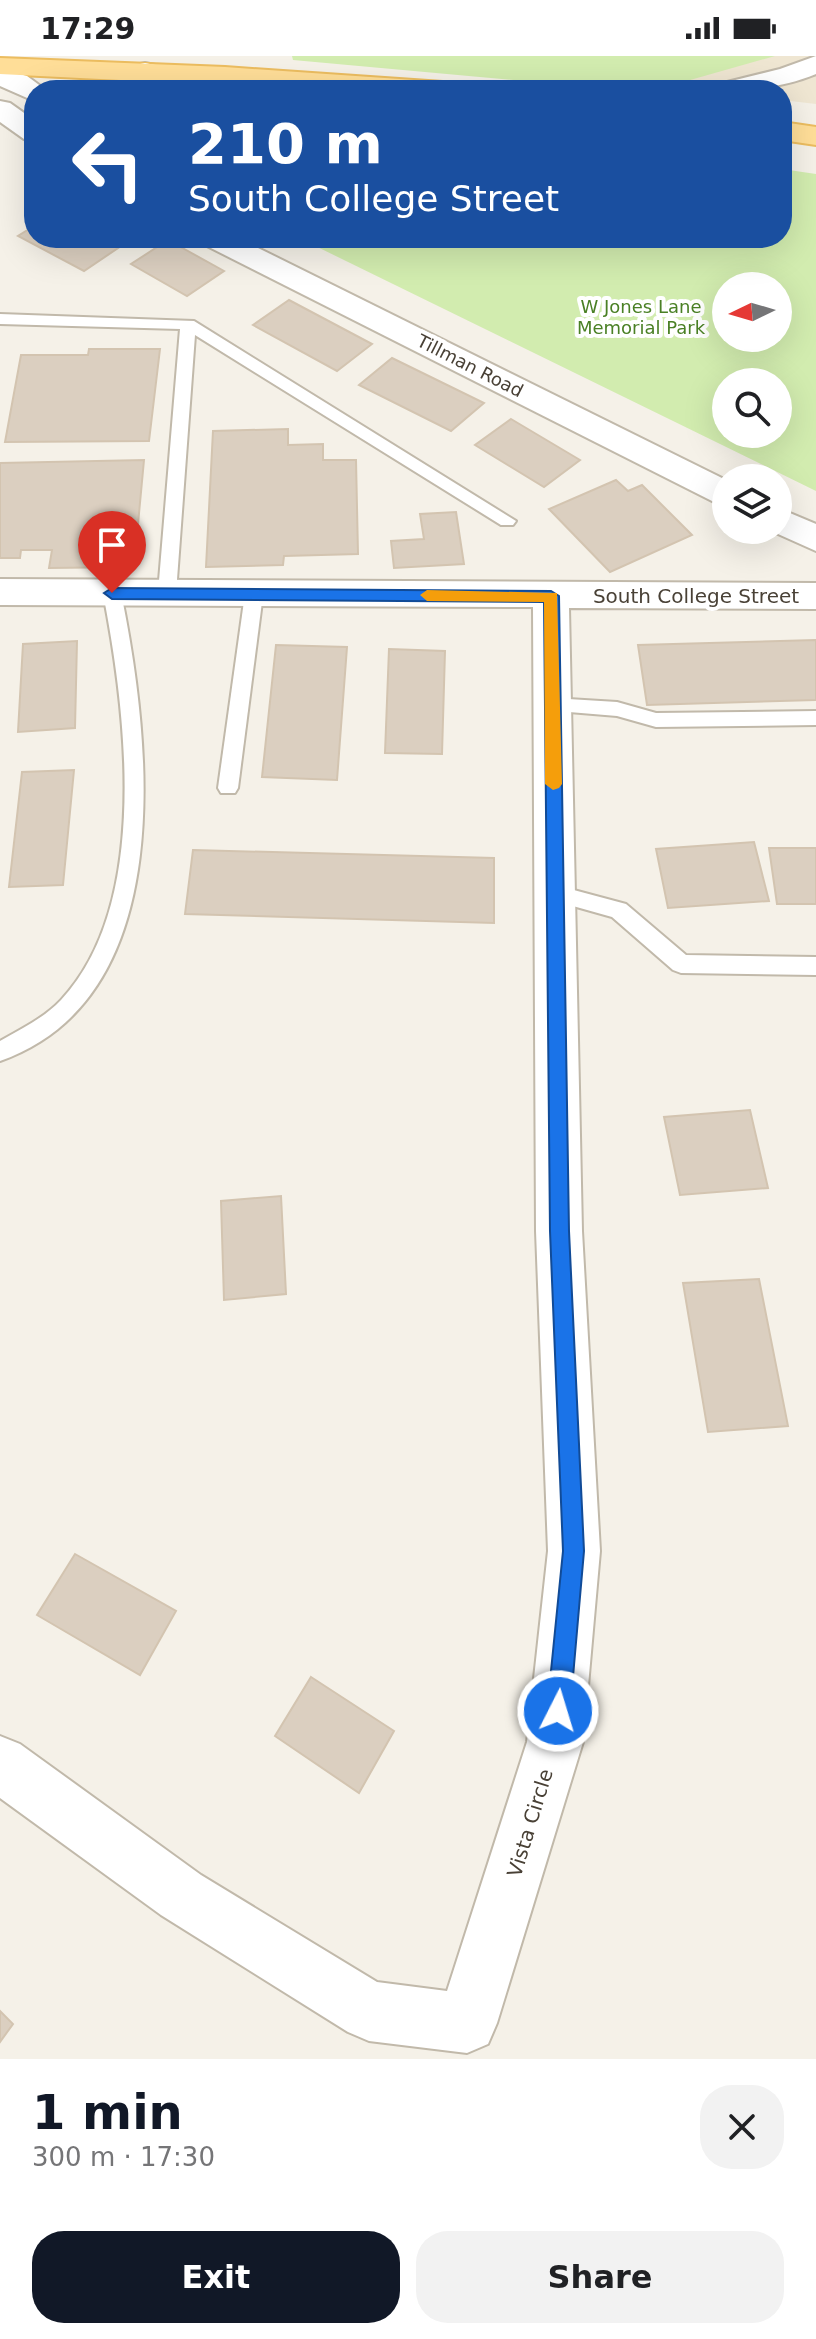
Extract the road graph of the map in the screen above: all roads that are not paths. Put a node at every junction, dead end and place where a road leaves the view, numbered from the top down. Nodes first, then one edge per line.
1 (816, 64) edge
2 (0, 66) edge
3 (0, 77) edge
4 (131, 80) edge
5 (792, 82) edge
6 (24, 87) edge
7 (0, 109) edge
8 (24, 126) edge
9 (792, 132) edge
10 (816, 136) edge
11 (234, 248) edge
12 (0, 319) edge
13 (188, 324) junction
14 (712, 487) edge
15 (507, 521) dead end
16 (792, 527) edge
17 (816, 539) edge
18 (0, 592) edge
19 (112, 593) junction
20 (167, 593) junction
21 (254, 594) junction
22 (551, 596) junction
23 (816, 596) edge
24 (552, 705) junction
25 (816, 718) edge
26 (228, 788) dead end
27 (555, 893) junction
28 (816, 966) edge
29 (0, 1052) edge
30 (0, 1764) edge

1 - 5 street
2 - 4 main road
3 - 6 street
7 - 8 street
9 - 10 main road
11 - 14 street, Tillman Road
12 - 13 lane
13 - 15 lane
13 - 20 lane
16 - 17 street
18 - 19 street, South College Street
19 - 20 street, South College Street
19 - 29 lane
20 - 21 street, South College Street
21 - 22 street, South College Street
21 - 26 lane
22 - 23 street, South College Street
22 - 24 street, Vista Circle
24 - 25 lane
24 - 27 street, Vista Circle
27 - 28 lane
27 - 30 street, Vista Circle

